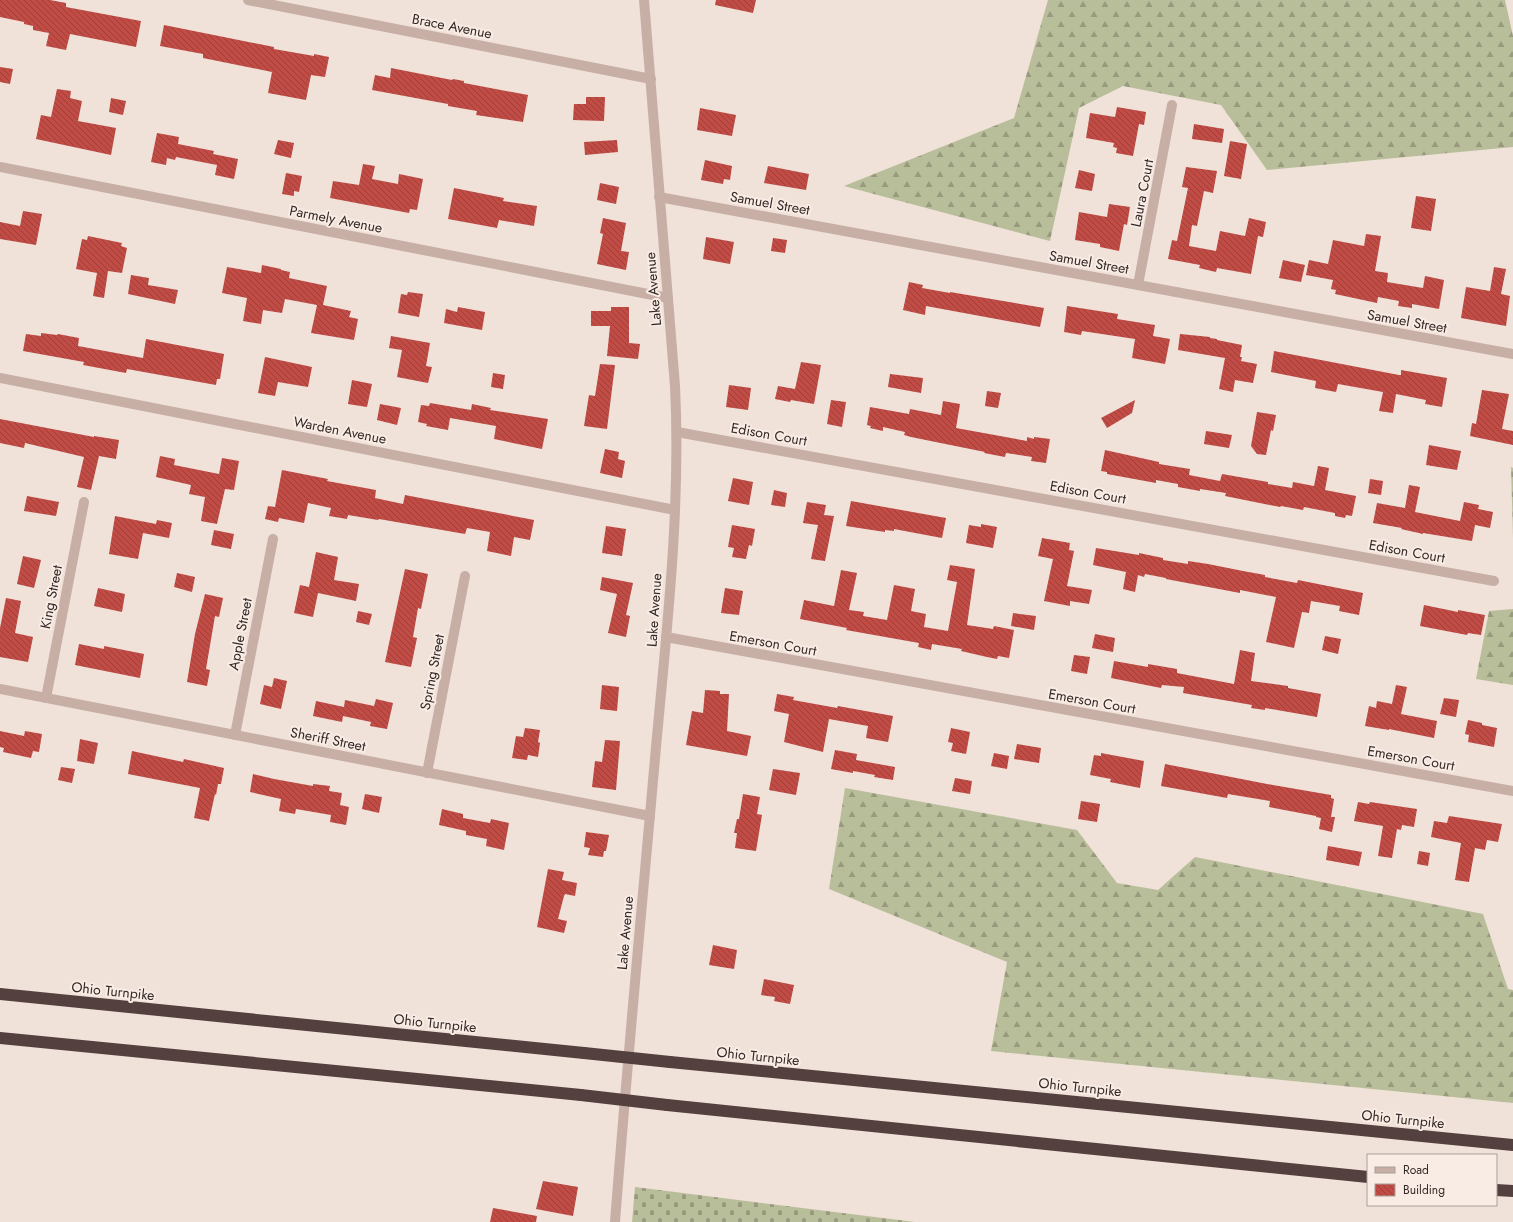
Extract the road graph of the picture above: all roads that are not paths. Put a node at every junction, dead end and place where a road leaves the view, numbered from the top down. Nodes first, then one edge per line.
1 (248, 0) edge
2 (644, 0) edge
3 (651, 79) junction
4 (1172, 105) dead end
5 (0, 167) edge
6 (659, 197) junction
7 (1138, 285) junction
8 (668, 298) junction
9 (1513, 354) edge
10 (0, 378) edge
11 (677, 432) junction
12 (84, 502) dead end
13 (675, 510) junction
14 (273, 539) dead end
15 (465, 576) dead end
16 (1494, 581) dead end
17 (666, 637) junction
18 (0, 689) edge
19 (46, 698) junction
20 (235, 735) junction
21 (427, 772) junction
22 (1513, 791) edge
23 (650, 816) junction
24 (0, 994) edge
25 (0, 1038) edge
26 (1513, 1145) edge
27 (1367, 1177) edge
28 (1497, 1190) edge
29 (1513, 1192) edge
30 (615, 1222) edge

1 - 3 street, Brace Avenue
2 - 3 street, Lake Avenue
3 - 6 street, Lake Avenue
4 - 7 street, Laura Court
5 - 8 street, Parmely Avenue
6 - 7 street, Samuel Street
6 - 8 street, Lake Avenue
7 - 9 street, Samuel Street
8 - 11 street, Lake Avenue
10 - 13 street, Warden Avenue
11 - 13 street, Lake Avenue
11 - 16 street, Edison Court
12 - 19 street, King Street
13 - 17 street, Lake Avenue
14 - 20 street, Apple Street
15 - 21 street, Spring Street
17 - 22 street, Emerson Court
17 - 23 street, Lake Avenue
18 - 19 street, Sheriff Street
19 - 20 street, Sheriff Street
20 - 21 street, Sheriff Street
21 - 23 street, Sheriff Street
23 - 30 street, Lake Avenue
24 - 26 highway, Ohio Turnpike, bridge
25 - 27 highway, bridge
28 - 29 highway

